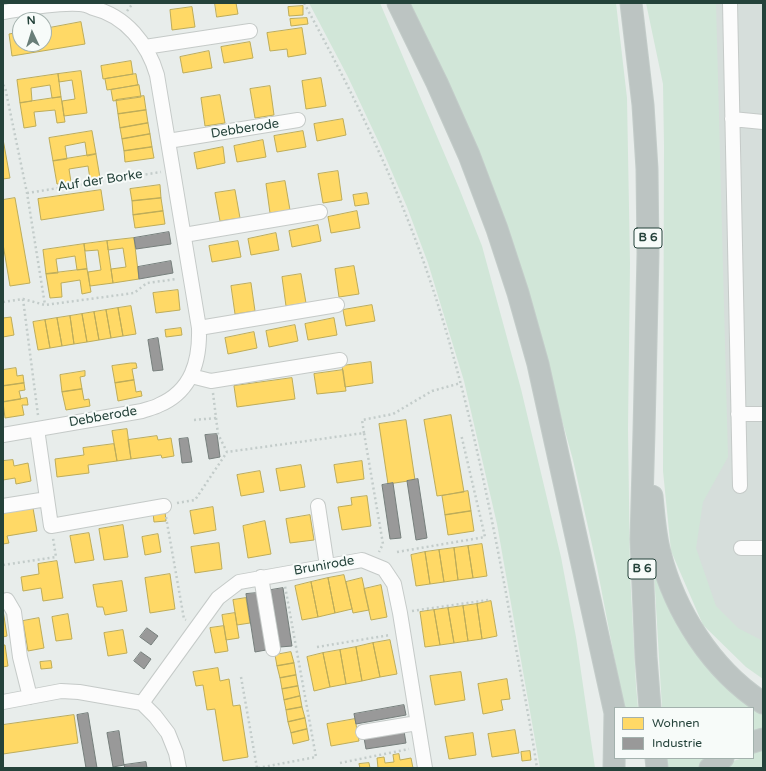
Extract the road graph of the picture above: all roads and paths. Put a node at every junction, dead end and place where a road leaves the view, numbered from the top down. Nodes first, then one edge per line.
1 (304, 3) edge
2 (398, 3) edge
3 (631, 3) edge
4 (730, 3) edge
5 (3, 12) edge
6 (250, 31) dead end
7 (145, 47) junction
8 (3, 85) edge
9 (732, 119) junction
10 (298, 120) dead end
11 (763, 122) edge
12 (168, 141) junction
13 (173, 170) junction
14 (27, 193) junction
15 (320, 212) dead end
16 (184, 235) junction
17 (191, 277) junction
18 (22, 299) junction
19 (3, 302) edge
20 (337, 304) dead end
21 (45, 305) junction
22 (200, 328) junction
23 (340, 360) dead end
24 (191, 376) junction
25 (211, 381) junction
26 (461, 383) junction
27 (738, 414) junction
28 (763, 414) edge
29 (216, 418) junction
30 (194, 420) dead end
31 (38, 428) junction
32 (644, 431) junction
33 (364, 433) junction
34 (461, 434) dead end
35 (3, 435) edge
36 (227, 452) junction
37 (740, 486) dead end
38 (47, 500) junction
39 (3, 506) edge
40 (164, 506) junction
41 (318, 506) dead end
42 (51, 526) junction
43 (741, 548) dead end
44 (763, 548) edge
45 (397, 552) dead end
46 (374, 564) junction
47 (3, 565) edge
48 (327, 566) junction
49 (283, 574) junction
50 (261, 578) junction
51 (7, 600) dead end
52 (488, 600) dead end
53 (400, 613) junction
54 (196, 627) junction
55 (403, 633) junction
56 (317, 647) dead end
57 (273, 649) dead end
58 (241, 678) dead end
59 (30, 697) junction
60 (3, 702) edge
61 (142, 703) junction
62 (763, 703) edge
63 (614, 707) edge
64 (650, 707) edge
65 (417, 723) junction
66 (362, 732) dead end
67 (421, 747) junction
68 (722, 759) edge
69 (340, 763) dead end
70 (179, 768) edge
71 (258, 768) edge
72 (424, 768) edge
73 (537, 768) edge
74 (710, 768) edge

1 - 26 path
2 - 63 highway
3 - 32 highway, B 6
4 - 9 street
5 - 7 street, Debberode
6 - 7 street
7 - 12 street, Debberode
8 - 14 path
9 - 11 street
9 - 27 street
10 - 12 street, Debberode
12 - 13 street, Debberode
13 - 14 path, Auf der Borke
13 - 16 street, Debberode
14 - 21 path
15 - 16 street
16 - 17 street, Debberode
17 - 21 path
17 - 22 street, Debberode
18 - 19 path
18 - 21 path
18 - 31 path
20 - 22 street
22 - 24 street, Debberode
23 - 25 street
24 - 25 street
24 - 31 street, Debberode
25 - 29 path
26 - 33 path
26 - 73 path
27 - 28 street
27 - 37 street
29 - 30 path
29 - 36 path
31 - 35 street, Debberode
31 - 38 street
32 - 62 highway
32 - 64 highway, B 6
33 - 36 path
33 - 46 path
34 - 45 path
36 - 40 path
38 - 39 street
38 - 42 street
40 - 42 street
40 - 54 path
41 - 48 street
42 - 47 path
43 - 44 street
46 - 48 street, Brunirode
46 - 53 street, Brunirode
48 - 49 street, Brunirode
49 - 50 street, Brunirode
49 - 71 path
50 - 54 street, Brunirode
50 - 57 street
51 - 59 street
52 - 53 path
53 - 55 street, Brunirode
54 - 61 street, Brunirode
55 - 56 path
55 - 65 street, Brunirode
58 - 71 path
59 - 60 street
59 - 61 street
61 - 70 street
65 - 66 street
65 - 67 street, Brunirode
67 - 69 path
67 - 72 street, Brunirode
68 - 74 highway

